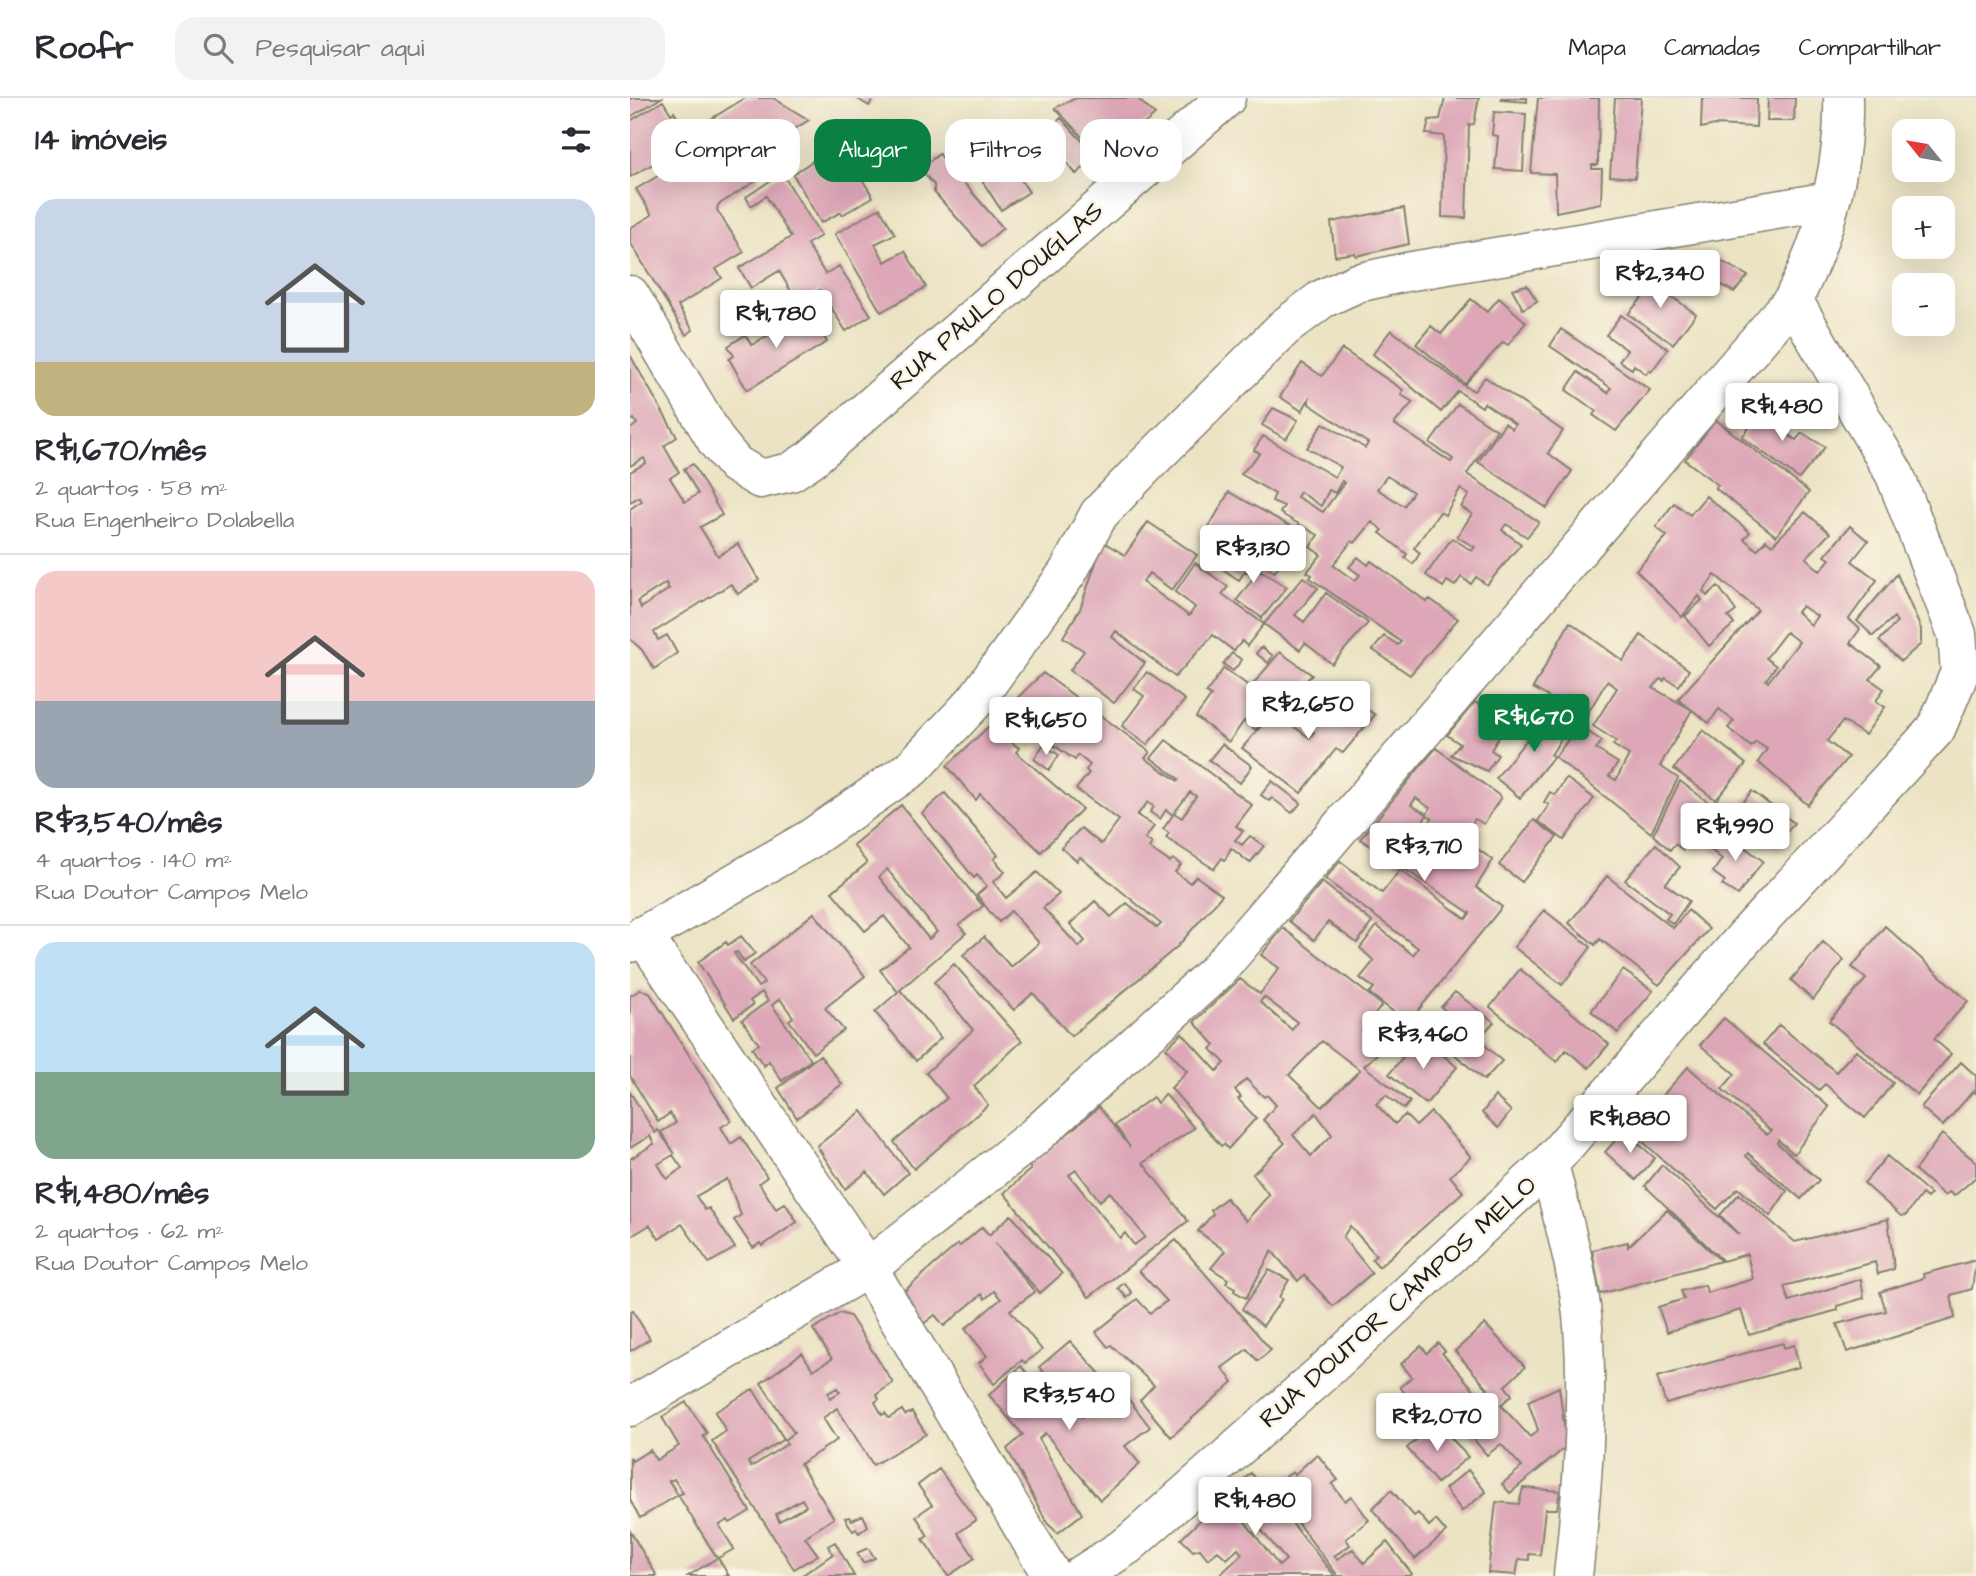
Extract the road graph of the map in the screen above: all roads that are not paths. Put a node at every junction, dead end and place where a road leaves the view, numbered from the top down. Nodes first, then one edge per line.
1 (1226, 98) edge
2 (1843, 98) edge
3 (1830, 201) junction
4 (630, 295) edge
5 (1793, 300) junction
6 (637, 939) edge
7 (1549, 1164) junction
8 (868, 1268) junction
9 (630, 1407) edge
10 (1052, 1576) edge
11 (1080, 1576) edge
12 (1573, 1576) edge

1 - 4 street, RUA PAULO DOUGLAS
2 - 3 street
3 - 5 street
3 - 6 street
5 - 7 street, RUA DOUTOR CAMPOS MELO
5 - 8 street
6 - 8 street
7 - 11 street, RUA DOUTOR CAMPOS MELO
7 - 12 street
8 - 9 street
8 - 10 street

